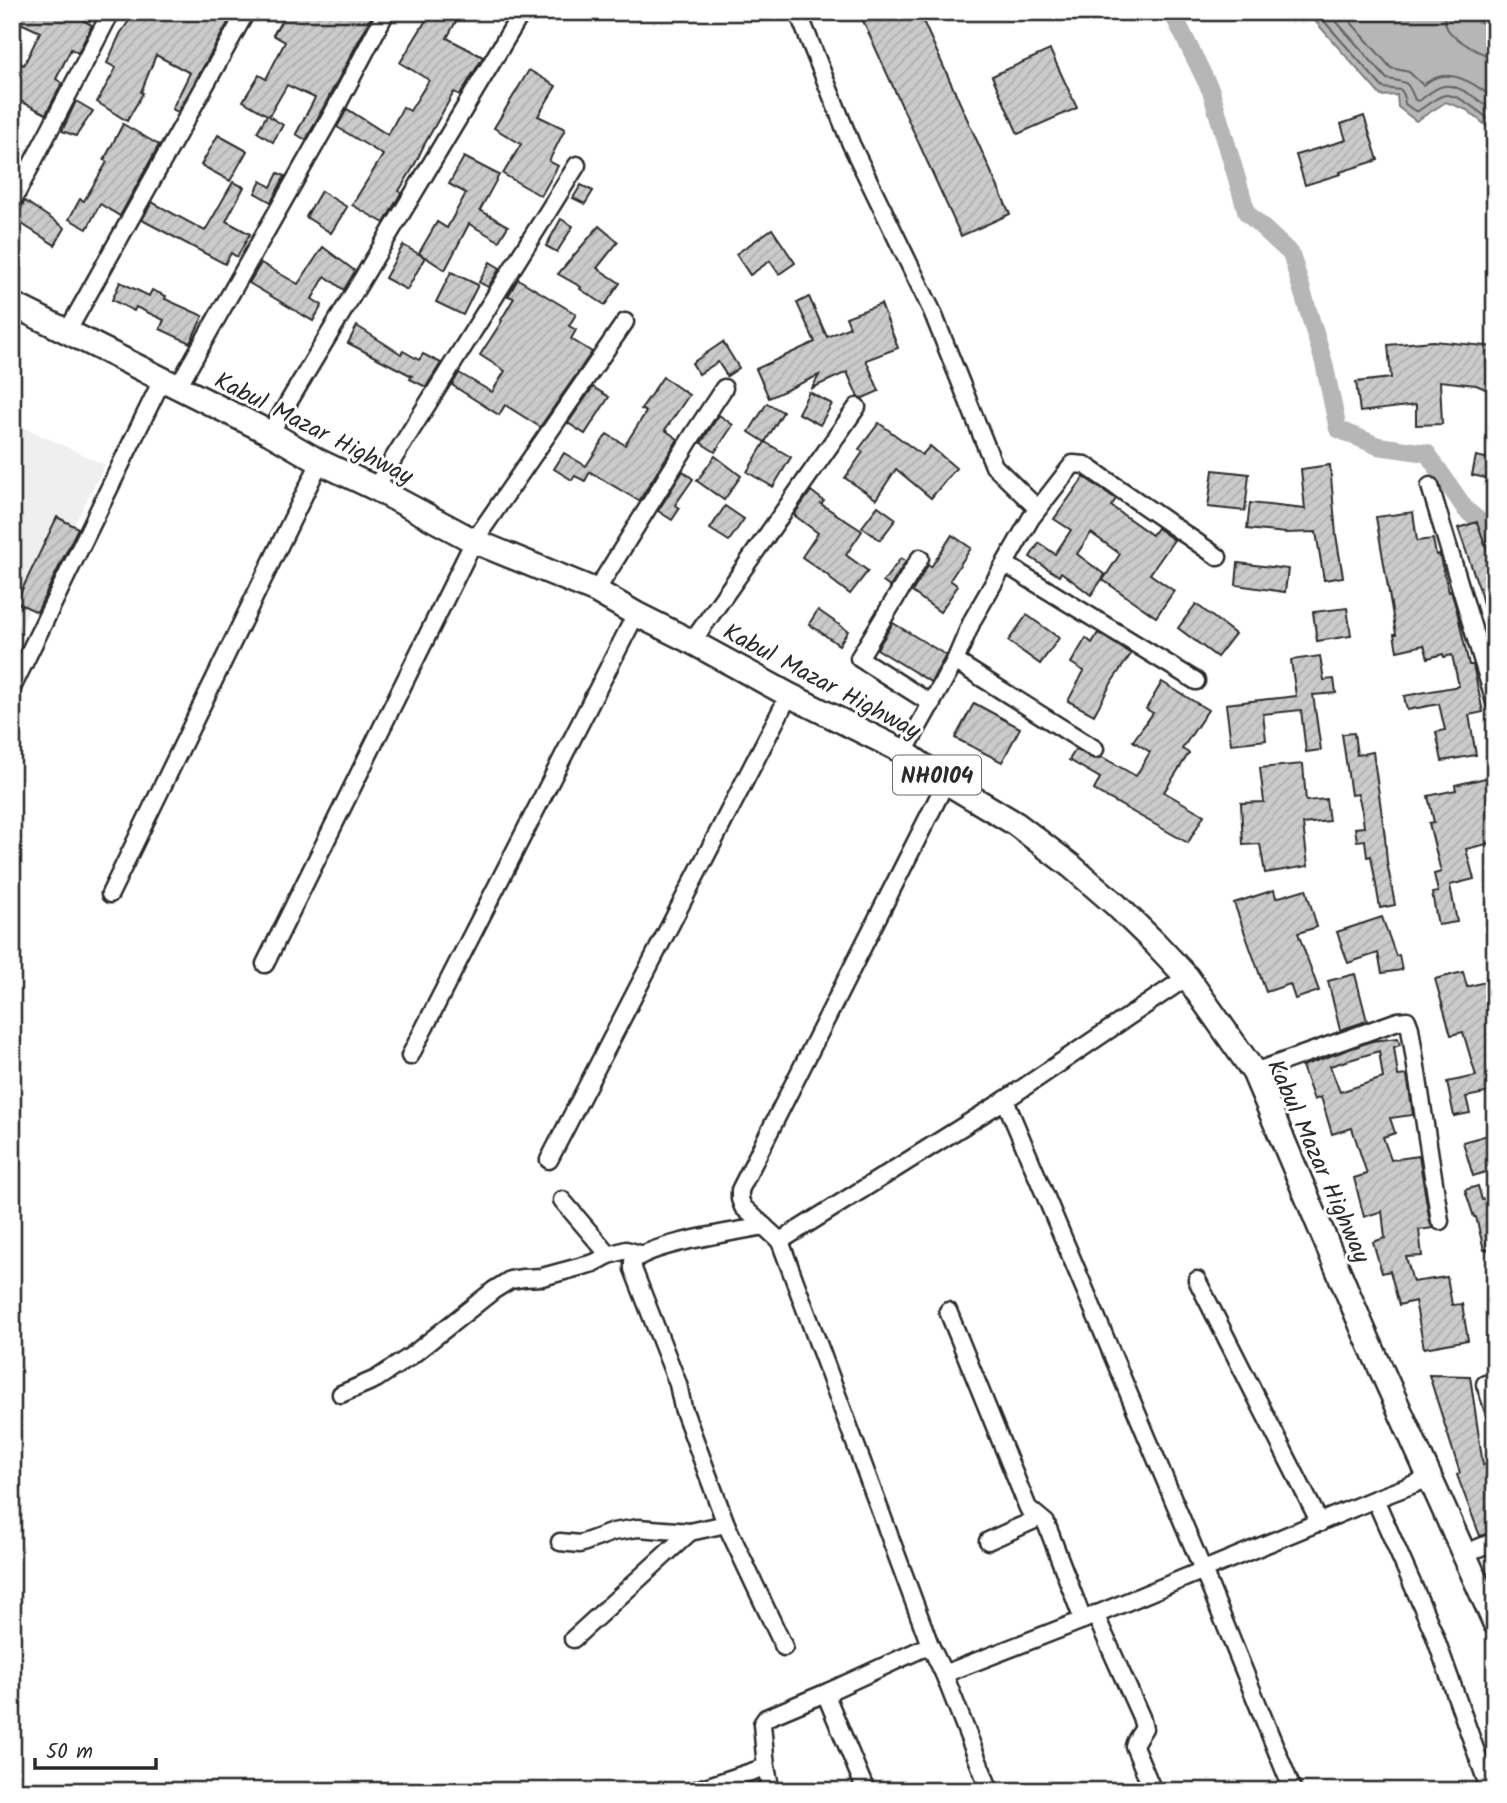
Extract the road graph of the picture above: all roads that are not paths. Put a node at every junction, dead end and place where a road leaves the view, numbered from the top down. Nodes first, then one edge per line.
1 (111, 12) edge
2 (246, 12) edge
3 (386, 12) edge
4 (522, 12) edge
5 (798, 12) edge
6 (578, 164) dead end
7 (12, 202) edge
8 (12, 303) edge
9 (625, 322) dead end
10 (67, 331) junction
11 (170, 384) junction
12 (724, 388) dead end
13 (857, 407) dead end
14 (270, 433) junction
15 (320, 462) junction
16 (1430, 486) dead end
17 (375, 488) junction
18 (1038, 509) junction
19 (474, 541) junction
20 (1218, 557) dead end
21 (920, 558) dead end
22 (1004, 564) junction
23 (596, 591) junction
24 (636, 614) junction
25 (692, 642) junction
26 (955, 661) junction
27 (1196, 681) dead end
28 (12, 688) edge
29 (789, 695) junction
30 (1495, 702) edge
31 (932, 704) junction
32 (1095, 749) dead end
33 (904, 752) junction
34 (946, 782) junction
35 (110, 894) dead end
36 (265, 964) dead end
37 (1187, 977) junction
38 (410, 1056) dead end
39 (1254, 1072) junction
40 (1005, 1100) junction
41 (549, 1160) dead end
42 (562, 1200) dead end
43 (1440, 1221) dead end
44 (764, 1226) junction
45 (780, 1241) junction
46 (640, 1254) junction
47 (609, 1255) junction
48 (1197, 1280) dead end
49 (948, 1311) dead end
50 (1485, 1384) dead end
51 (341, 1394) dead end
52 (1495, 1413) edge
53 (1430, 1478) junction
54 (1376, 1499) junction
55 (1039, 1518) junction
56 (1320, 1522) junction
57 (726, 1524) junction
58 (690, 1532) junction
59 (988, 1541) dead end
60 (1495, 1541) edge
61 (560, 1542) dead end
62 (1464, 1554) junction
63 (1203, 1570) junction
64 (1089, 1617) junction
65 (1495, 1623) edge
66 (573, 1639) dead end
67 (930, 1645) junction
68 (784, 1647) dead end
69 (944, 1674) junction
70 (830, 1691) junction
71 (766, 1767) junction
72 (693, 1791) edge
73 (771, 1791) edge
74 (866, 1791) edge
75 (990, 1791) edge
76 (1153, 1791) edge
77 (1293, 1791) edge
78 (1490, 1791) edge

1 - 7 street
2 - 10 street
3 - 11 street
4 - 14 street
5 - 18 street
6 - 17 street
8 - 10 highway, Kabul Mazar Highway / NH0104
9 - 19 street
10 - 11 highway, Kabul Mazar Highway / NH0104
11 - 14 highway, Kabul Mazar Highway / NH0104
11 - 28 street
12 - 23 street
13 - 25 street
14 - 15 highway, Kabul Mazar Highway / NH0104
15 - 17 highway, Kabul Mazar Highway / NH0104
15 - 35 street
16 - 30 street
17 - 19 highway, Kabul Mazar Highway / NH0104
18 - 20 street
18 - 22 street
19 - 23 highway, Kabul Mazar Highway / NH0104
19 - 36 street
21 - 31 street
22 - 26 street
22 - 27 street
23 - 24 highway, Kabul Mazar Highway / NH0104
24 - 25 highway, Kabul Mazar Highway / NH0104
24 - 38 street
25 - 29 highway, Kabul Mazar Highway / NH0104
26 - 31 street
26 - 32 street
29 - 33 highway, Kabul Mazar Highway / NH0104
29 - 41 street
31 - 33 street
33 - 34 highway, Kabul Mazar Highway / NH0104
34 - 37 highway, Kabul Mazar Highway / NH0104
34 - 44 street
37 - 39 highway, Kabul Mazar Highway / NH0104
37 - 40 street
39 - 43 street
39 - 53 highway, Kabul Mazar Highway / NH0104
40 - 45 street
40 - 63 street
42 - 47 street
44 - 45 street
44 - 46 street
45 - 67 street
46 - 47 street
46 - 57 street
47 - 51 street
48 - 56 street
49 - 55 street
50 - 52 street
53 - 54 street
53 - 62 highway, Kabul Mazar Highway / NH0104
54 - 56 street
54 - 78 street
55 - 59 street
55 - 64 street
56 - 63 street
57 - 58 street
57 - 68 street
58 - 61 street
58 - 66 street
60 - 62 street
62 - 65 highway, Kabul Mazar Highway / NH0104
63 - 64 street
63 - 77 street
64 - 69 street
64 - 76 street
67 - 69 street
67 - 70 street
69 - 75 street
70 - 71 street
70 - 74 street
71 - 72 street
71 - 73 street

